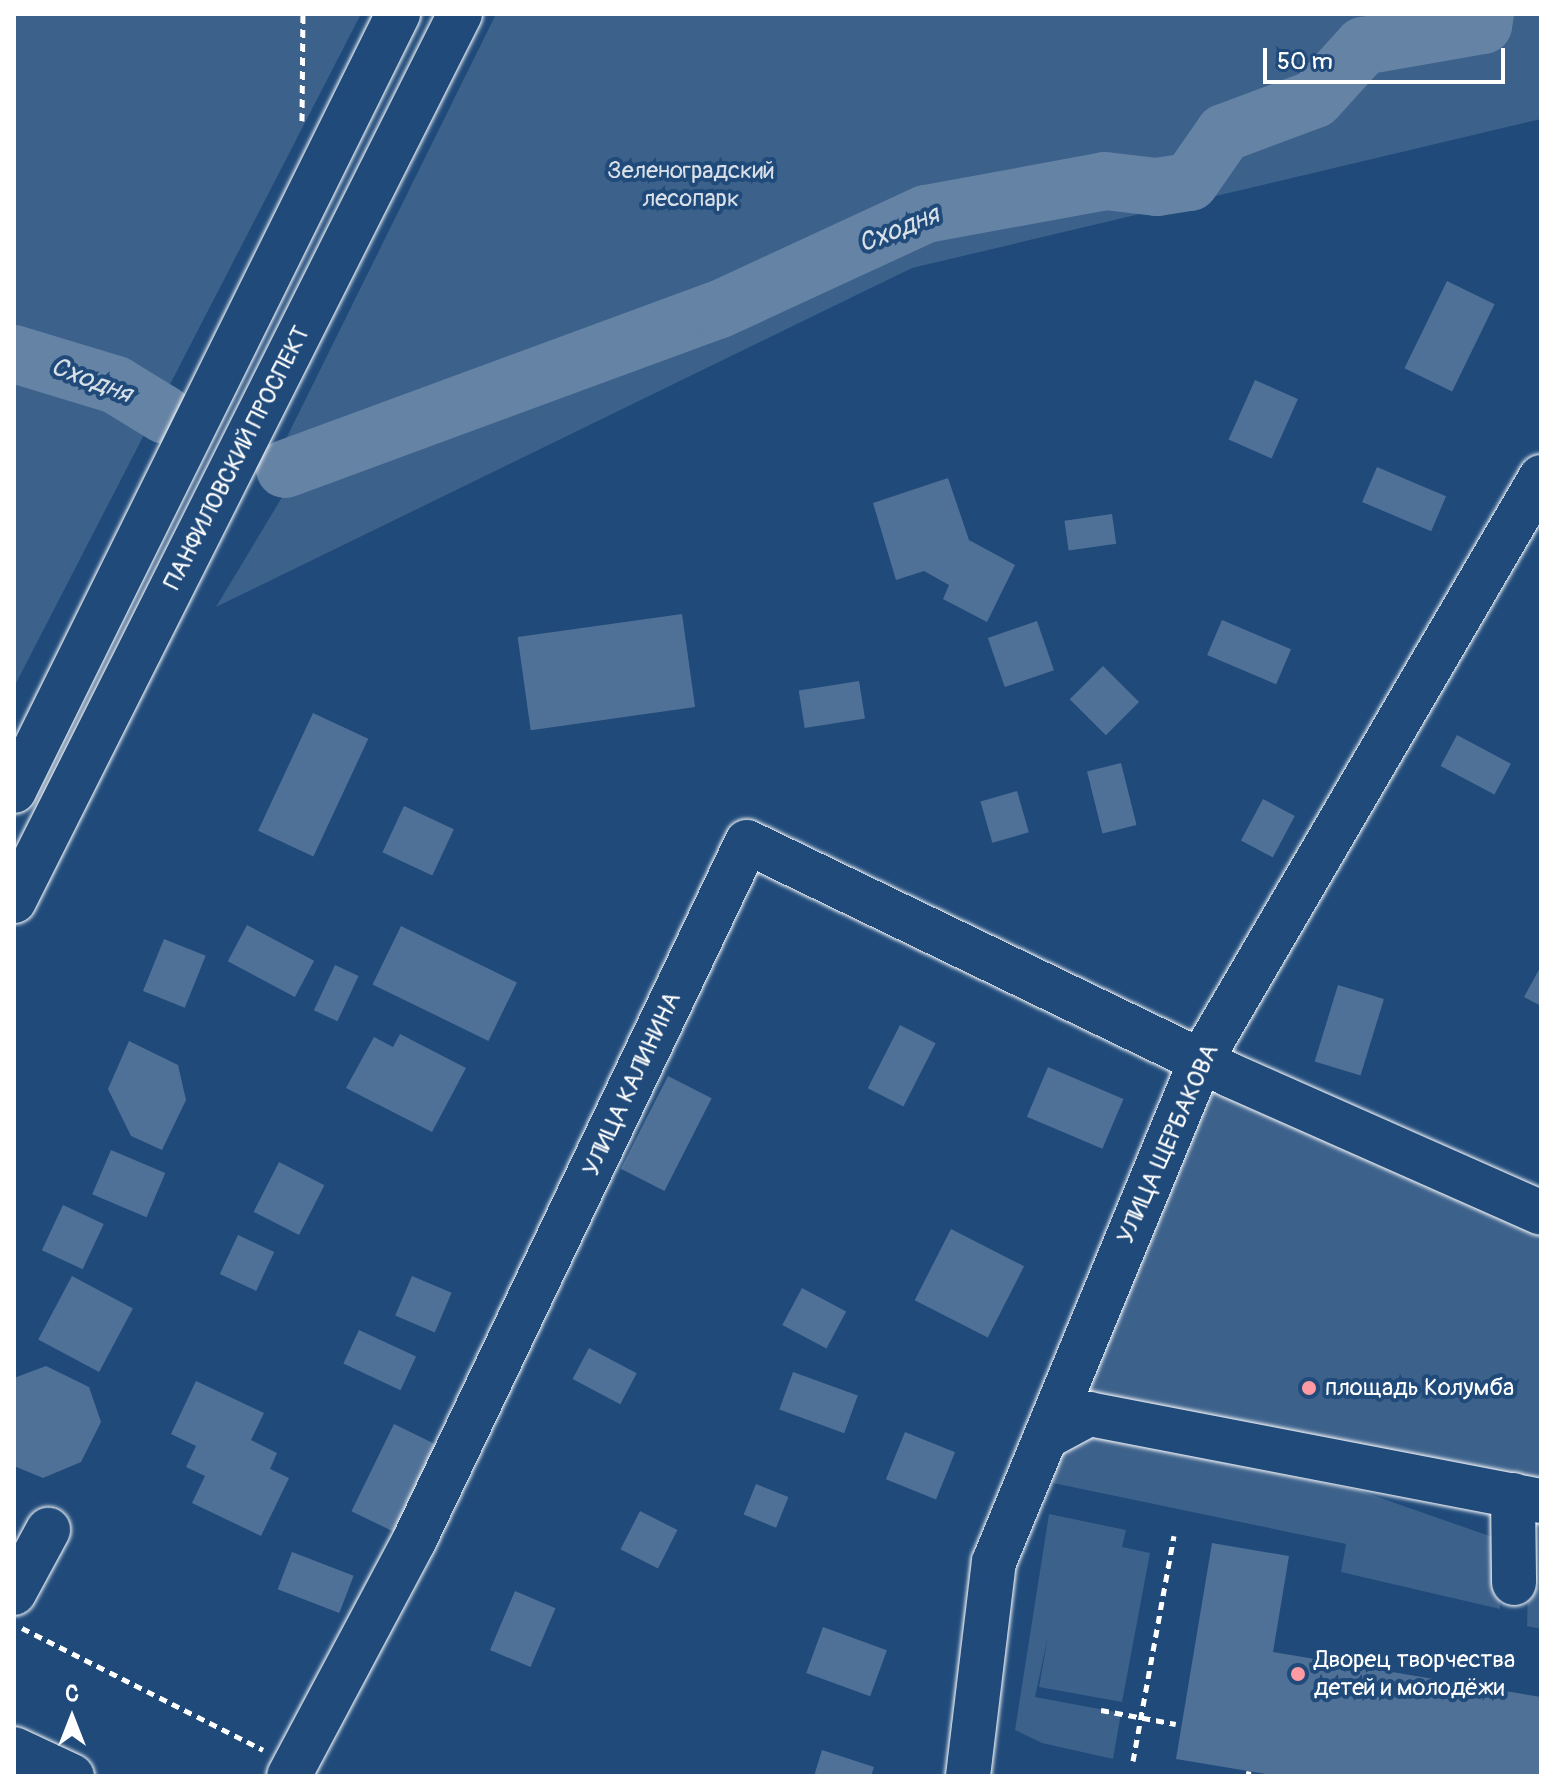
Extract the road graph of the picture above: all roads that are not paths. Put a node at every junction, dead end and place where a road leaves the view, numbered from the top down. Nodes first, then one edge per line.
1 (398, 14) edge
2 (460, 14) edge
3 (1541, 477) edge
4 (14, 791) edge
5 (14, 901) edge
6 (1201, 1060) junction
7 (1541, 1213) edge
8 (1046, 1437) junction
9 (1527, 1498) edge
10 (48, 1530) dead end
11 (1514, 1583) dead end
12 (14, 1593) edge
13 (14, 1749) edge
14 (292, 1771) edge
15 (979, 1774) edge
16 (72, 1776) edge

1 - 4 street
2 - 5 street, ПАНФИЛОВСКИЙ ПРОСПЕКТ
3 - 6 street, УЛИЦА ЩЕРБАКОВА
6 - 7 street
6 - 8 street, УЛИЦА ЩЕРБАКОВА
6 - 14 street, УЛИЦА КАЛИНИНА
8 - 9 street
8 - 15 street, УЛИЦА ЩЕРБАКОВА
9 - 11 street
10 - 12 street
13 - 16 street

